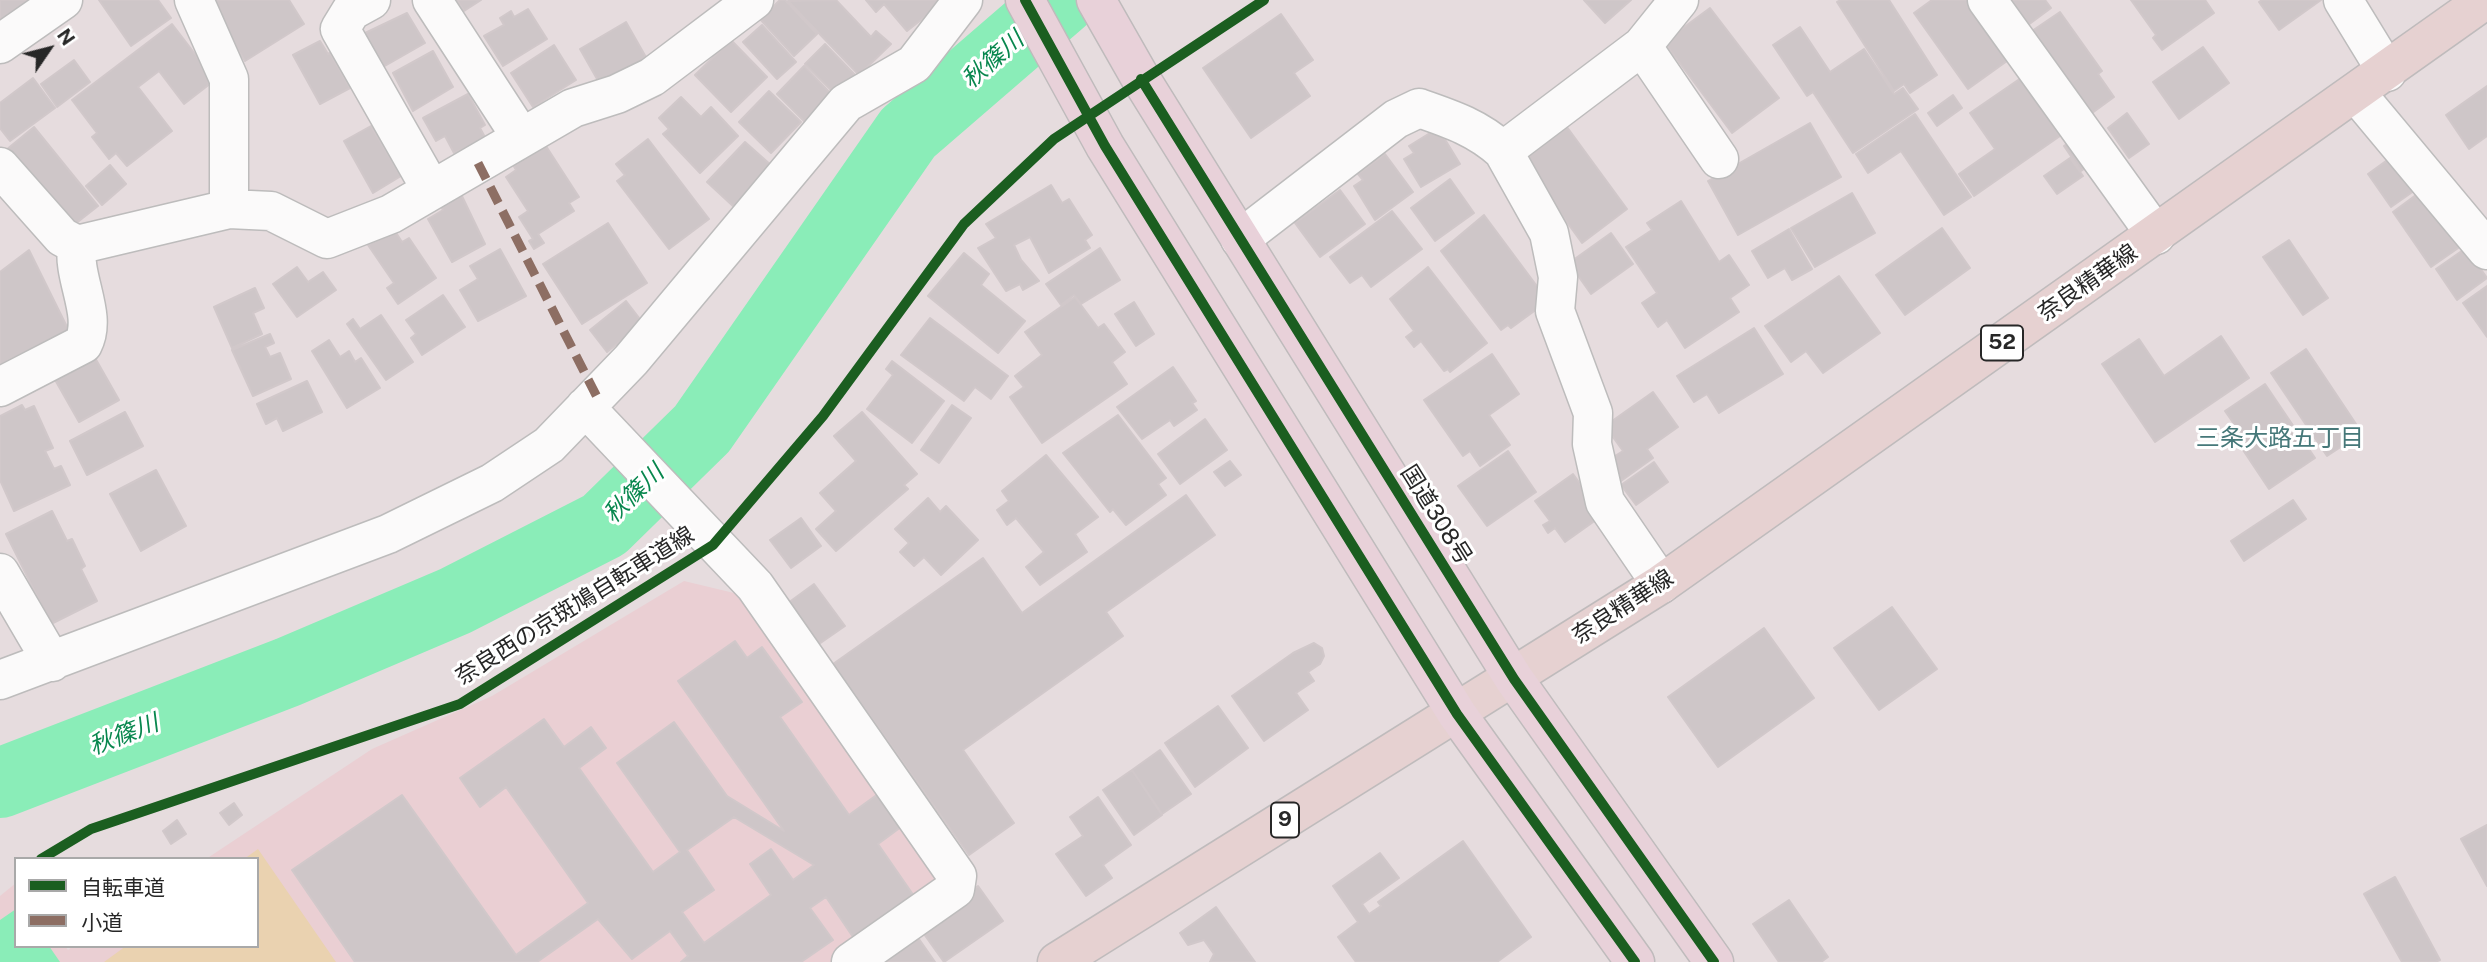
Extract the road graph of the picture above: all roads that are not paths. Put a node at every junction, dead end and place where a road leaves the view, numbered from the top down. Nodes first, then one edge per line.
1 (63, 0) edge
2 (194, 0) edge
3 (371, 0) edge
4 (432, 0) edge
5 (754, 0) edge
6 (963, 0) edge
7 (1025, 0) edge
8 (1096, 0) edge
9 (1679, 0) edge
10 (1987, 0) edge
11 (2343, 0) edge
12 (2485, 0) edge
13 (0, 44) edge
14 (1642, 46) junction
15 (2387, 72) junction
16 (2356, 93) junction
17 (521, 137) junction
18 (1503, 150) junction
19 (1719, 159) dead end
20 (0, 167) edge
21 (431, 189) junction
22 (229, 208) junction
23 (2156, 235) junction
24 (1240, 239) junction
25 (77, 245) junction
26 (2487, 250) edge
27 (0, 387) edge
28 (589, 410) junction
29 (0, 573) edge
30 (1661, 584) junction
31 (52, 662) junction
32 (1514, 678) junction
33 (0, 680) edge
34 (1457, 714) junction
35 (1065, 959) edge
36 (850, 962) edge
37 (1634, 962) edge
38 (1714, 962) edge

1 - 13 street
2 - 22 street
3 - 21 street
4 - 17 street
5 - 17 street
6 - 28 street
7 - 34 highway
8 - 24 highway, 国道308号
9 - 14 street
10 - 23 street
11 - 15 street
12 - 15 main road, 奈良精華線 / 52
14 - 18 street
14 - 19 street
15 - 16 main road, 奈良精華線 / 52
16 - 23 main road, 奈良精華線 / 52
16 - 26 street
17 - 21 street
18 - 24 street
18 - 30 street
20 - 25 street
21 - 22 street
22 - 25 street
23 - 30 main road, 奈良精華線 / 52
24 - 32 highway, 国道308号
25 - 27 street
28 - 31 street
28 - 36 street
29 - 31 street
30 - 32 main road, 奈良精華線 / 52
31 - 33 street
32 - 34 main road, 9
32 - 38 highway, 国道308号
34 - 35 main road, 9
34 - 37 highway

